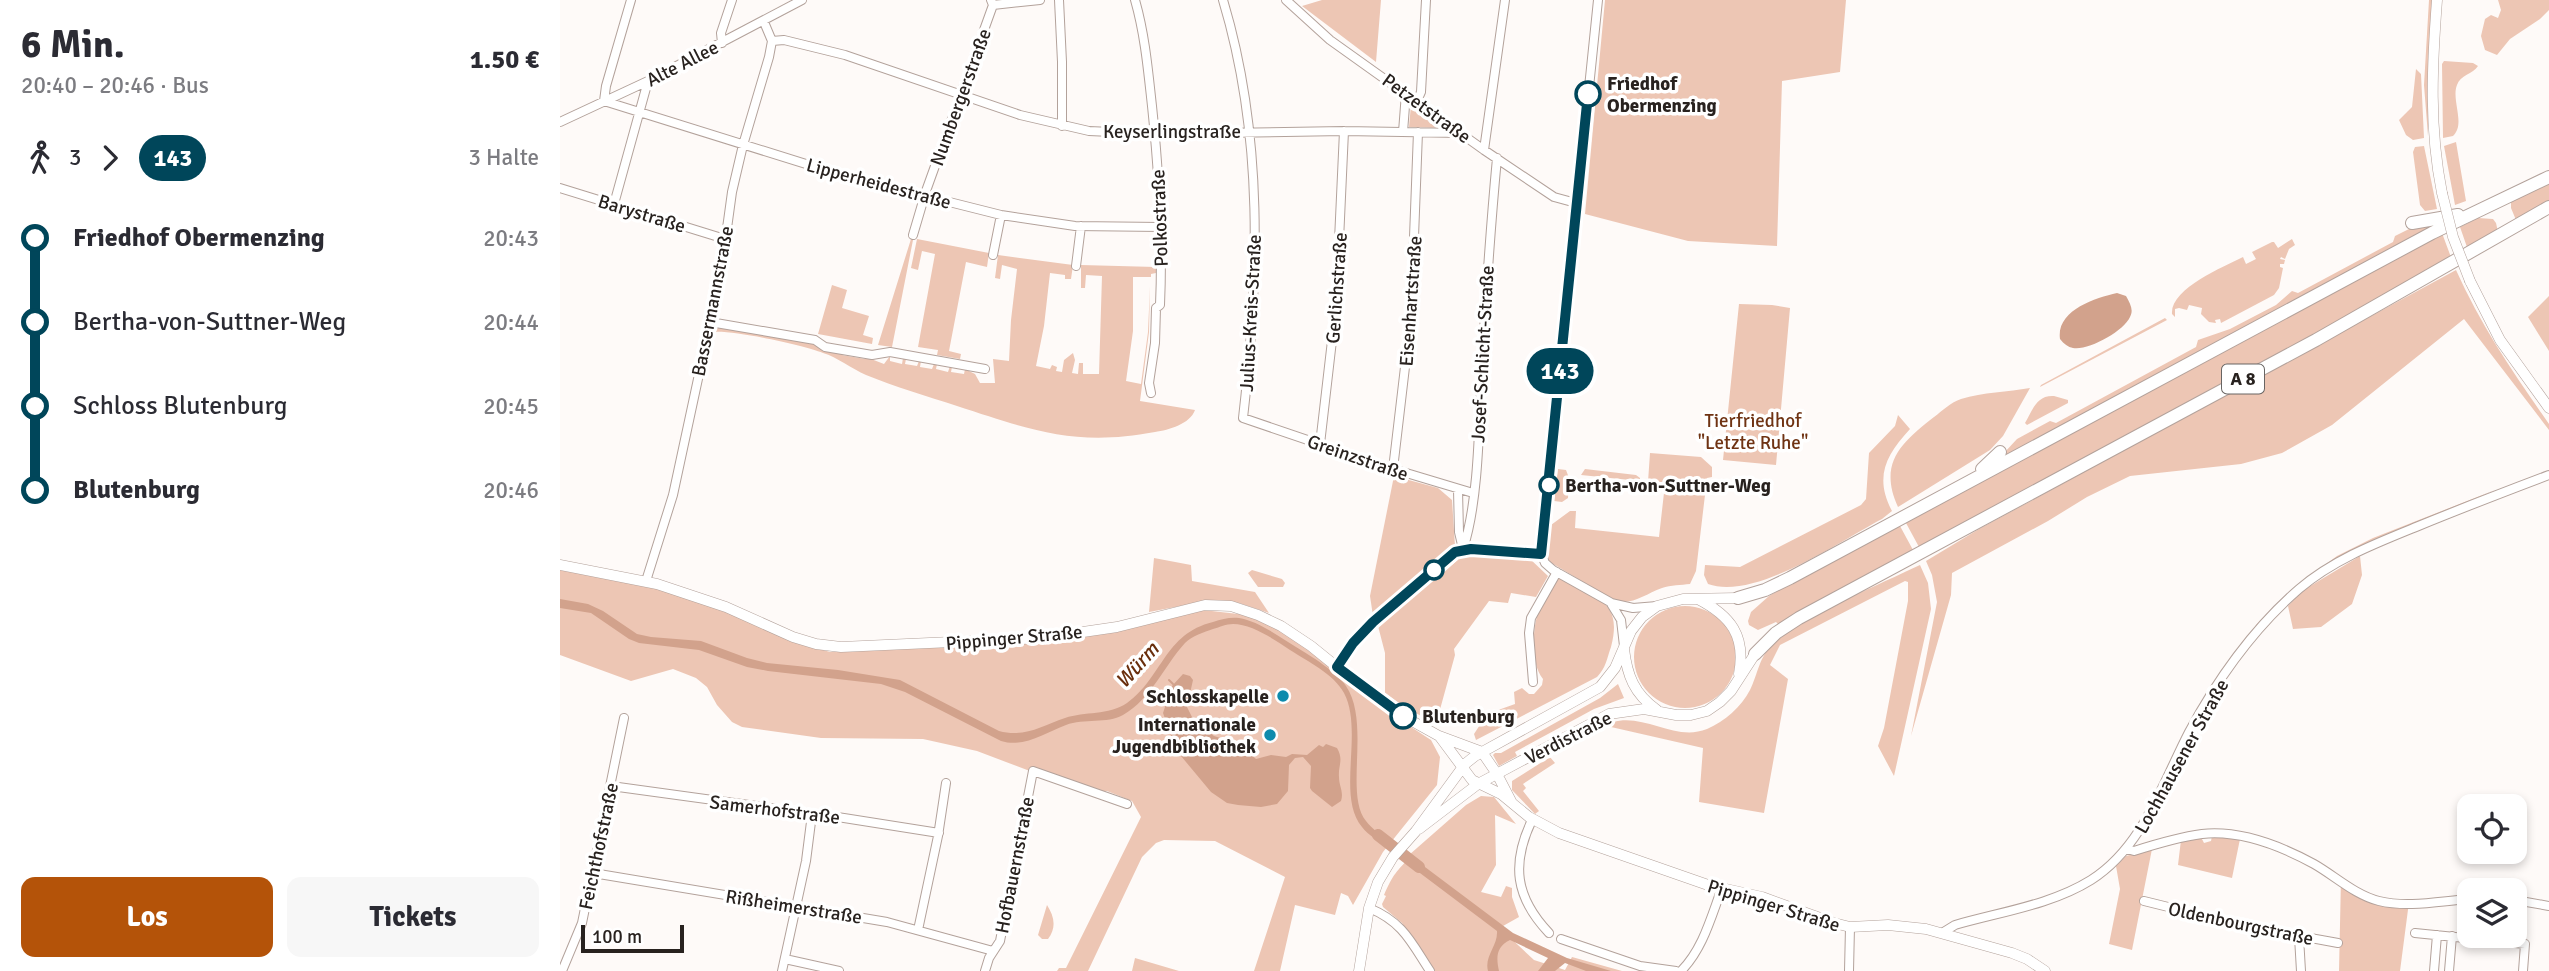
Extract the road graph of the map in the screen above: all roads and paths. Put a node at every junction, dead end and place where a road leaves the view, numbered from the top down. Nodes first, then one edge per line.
1 (631, 0) edge
2 (732, 0) edge
3 (802, 0) edge
4 (1040, 0) edge
5 (1059, 0) edge
6 (1135, 0) edge
7 (1223, 0) edge
8 (1286, 0) edge
9 (1426, 0) edge
10 (1504, 0) edge
11 (1598, 0) edge
12 (2437, 0) edge
13 (992, 3) edge
14 (764, 22) junction
15 (772, 41) junction
16 (722, 43) junction
17 (648, 81) junction
18 (1406, 93) junction
19 (960, 94) junction
20 (604, 101) junction
21 (1417, 101) junction
22 (640, 113) junction
23 (560, 122) edge
24 (1062, 126) junction
25 (1249, 131) junction
26 (1344, 131) junction
27 (1404, 132) junction
28 (1418, 132) junction
29 (1460, 133) junction
30 (1155, 134) junction
31 (743, 145) junction
32 (1484, 150) junction
33 (1497, 158) junction
34 (2549, 177) edge
35 (560, 188) edge
36 (924, 197) junction
37 (1576, 203) junction
38 (614, 204) junction
39 (2549, 207) edge
40 (2475, 212) junction
41 (1001, 215) junction
42 (2412, 223) dead end
43 (1081, 226) junction
44 (1161, 227) junction
45 (913, 235) dead end
46 (724, 239) junction
47 (993, 255) dead end
48 (1076, 266) dead end
49 (710, 322) junction
50 (985, 369) dead end
51 (1151, 393) dead end
52 (2549, 408) edge
53 (1243, 418) joint
54 (1320, 444) junction
55 (2000, 452) dead end
56 (1393, 469) junction
57 (2549, 475) edge
58 (1972, 480) junction
59 (1458, 490) junction
60 (1472, 493) junction
61 (1463, 549) junction
62 (1541, 554) junction
63 (560, 565) edge
64 (1557, 572) junction
65 (646, 581) junction
66 (1738, 597) joint
67 (1697, 599) junction
68 (1610, 603) junction
69 (1657, 606) junction
70 (1624, 648) junction
71 (1755, 654) joint
72 (1337, 667) junction
73 (1739, 678) junction
74 (1533, 682) dead end
75 (1661, 712) junction
76 (624, 718) dead end
77 (1439, 736) junction
78 (1482, 752) junction
79 (1461, 768) junction
80 (1497, 774) junction
81 (946, 783) dead end
82 (1478, 784) junction
83 (611, 786) junction
84 (1512, 803) junction
85 (1127, 804) dead end
86 (812, 814) junction
87 (1532, 820) junction
88 (1416, 831) junction
89 (939, 833) junction
90 (2127, 849) junction
91 (593, 873) junction
92 (1721, 888) junction
93 (2457, 899) edge
94 (2144, 901) dead end
95 (2527, 902) edge
96 (796, 906) junction
97 (2549, 906) edge
98 (1369, 908) junction
99 (1850, 927) junction
100 (918, 930) junction
101 (1549, 933) dead end
102 (1942, 933) junction
103 (2415, 933) dead end
104 (2437, 935) junction
105 (2452, 936) junction
106 (2299, 937) junction
107 (1561, 939) dead end
108 (2338, 943) dead end
109 (993, 951) junction
110 (785, 960) junction
111 (563, 970) edge
112 (782, 971) edge
113 (839, 971) edge
114 (985, 971) edge
115 (1359, 971) edge
116 (1430, 971) edge
117 (1676, 971) edge
118 (1681, 971) edge
119 (1849, 971) edge
120 (2045, 971) edge
121 (2301, 971) edge
122 (2434, 971) edge
123 (2449, 971) edge
124 (2523, 971) edge

1 - 20 street
2 - 16 street
3 - 14 street, Alte Allee
4 - 13 street
5 - 24 street
6 - 30 street, Polkostraße
7 - 25 street, Julius-Kreis-Straße
8 - 18 street, Petzetstraße
9 - 21 street
10 - 32 street
11 - 37 street
12 - 52 main road, bridge
13 - 19 street, Numbergerstraße
14 - 15 street
14 - 16 street, Alte Allee
15 - 19 street, Keyserlingstraße
15 - 31 street, Bassermannstraße
16 - 17 street, Alte Allee
17 - 20 street, Alte Allee
17 - 22 street
18 - 21 street, Petzetstraße
18 - 27 street
19 - 24 street, Keyserlingstraße
19 - 36 street, Numbergerstraße
20 - 22 street, Lipperheidestraße
20 - 23 street, Alte Allee
21 - 29 street, Petzetstraße
22 - 31 street, Lipperheidestraße
22 - 38 street
24 - 30 street, Keyserlingstraße
25 - 26 street, Keyserlingstraße
25 - 30 street, Keyserlingstraße
25 - 53 street, Julius-Kreis-Straße
26 - 27 street, Keyserlingstraße
26 - 54 street, Gerlichstraße
27 - 28 street, Keyserlingstraße
28 - 29 street, Keyserlingstraße
28 - 56 street, Eisenhartstraße
29 - 32 street, Petzetstraße
30 - 44 street, Polkostraße
31 - 36 street, Lipperheidestraße
31 - 46 street, Bassermannstraße
32 - 33 street, Petzetstraße
33 - 37 street, Petzetstraße
33 - 60 street, Josef-Schlicht-Straße
34 - 40 highway, A 8
35 - 38 street, Barystraße
36 - 41 street, Lipperheidestraße
36 - 45 street, Numbergerstraße
37 - 62 street
38 - 46 street, Barystraße
39 - 71 highway, A 8
40 - 42 highway
40 - 58 highway, A 8
41 - 43 street, Lipperheidestraße
41 - 47 street
43 - 44 street, Lipperheidestraße
43 - 48 street
44 - 51 street, Polkostraße
46 - 49 street, Bassermannstraße
49 - 50 street
49 - 65 street, Bassermannstraße
53 - 54 street, Greinzstraße
54 - 56 street, Greinzstraße
55 - 58 highway
56 - 59 street, Greinzstraße
57 - 90 street, Lochhausener Straße
58 - 66 highway, A 8
59 - 60 street, Greinzstraße
59 - 61 street
60 - 61 street, Josef-Schlicht-Straße
61 - 62 street
61 - 72 street
62 - 64 street
63 - 65 main road, Pippinger Straße
64 - 68 street
64 - 74 street
65 - 72 main road, Pippinger Straße
66 - 67 main road
67 - 69 main road
67 - 73 main road
68 - 69 street
68 - 70 street
69 - 70 main road, Verdistraße
70 - 75 main road
70 - 78 main road, Verdistraße
71 - 73 main road, Verdistraße
72 - 77 main road, Pippinger Straße
73 - 75 main road, Verdistraße
75 - 80 main road, Verdistraße
76 - 83 street, Feichthofstraße
77 - 78 main road, Pippinger Straße
77 - 79 main road, Pippinger Straße
78 - 79 main road, Verdistraße
78 - 80 main road, Pippinger Straße
79 - 82 main road, Pippinger Straße
79 - 88 main road, Verdistraße
80 - 82 main road, Verdistraße
80 - 84 main road, Pippinger Straße
81 - 89 street
82 - 84 main road, Pippinger Straße
82 - 88 main road, Verdistraße
83 - 86 street, Samerhofstraße
83 - 91 street, Feichthofstraße
84 - 87 main road, Pippinger Straße
85 - 109 street, Hofbauernstraße
86 - 89 street, Samerhofstraße
86 - 96 street
87 - 92 main road, Pippinger Straße
87 - 101 street
88 - 98 main road, Verdistraße
89 - 100 street
90 - 93 street
90 - 102 street, Lochhausener Straße
91 - 96 street, Rißheimerstraße
91 - 111 street, Feichthofstraße
92 - 99 main road, Pippinger Straße
92 - 118 street
94 - 106 street, Oldenbourgstraße
95 - 97 street
96 - 100 street, Rißheimerstraße
96 - 110 street
98 - 115 main road, Verdistraße
98 - 116 street
99 - 102 main road, Pippinger Straße
99 - 119 street
100 - 109 street, Rißheimerstraße
102 - 120 main road, Pippinger Straße
103 - 104 street
104 - 105 street
104 - 122 street
105 - 123 street
105 - 124 street
106 - 108 street, Oldenbourgstraße
106 - 121 street
107 - 117 street
109 - 114 street, Hofbauernstraße
110 - 112 street
110 - 113 street

